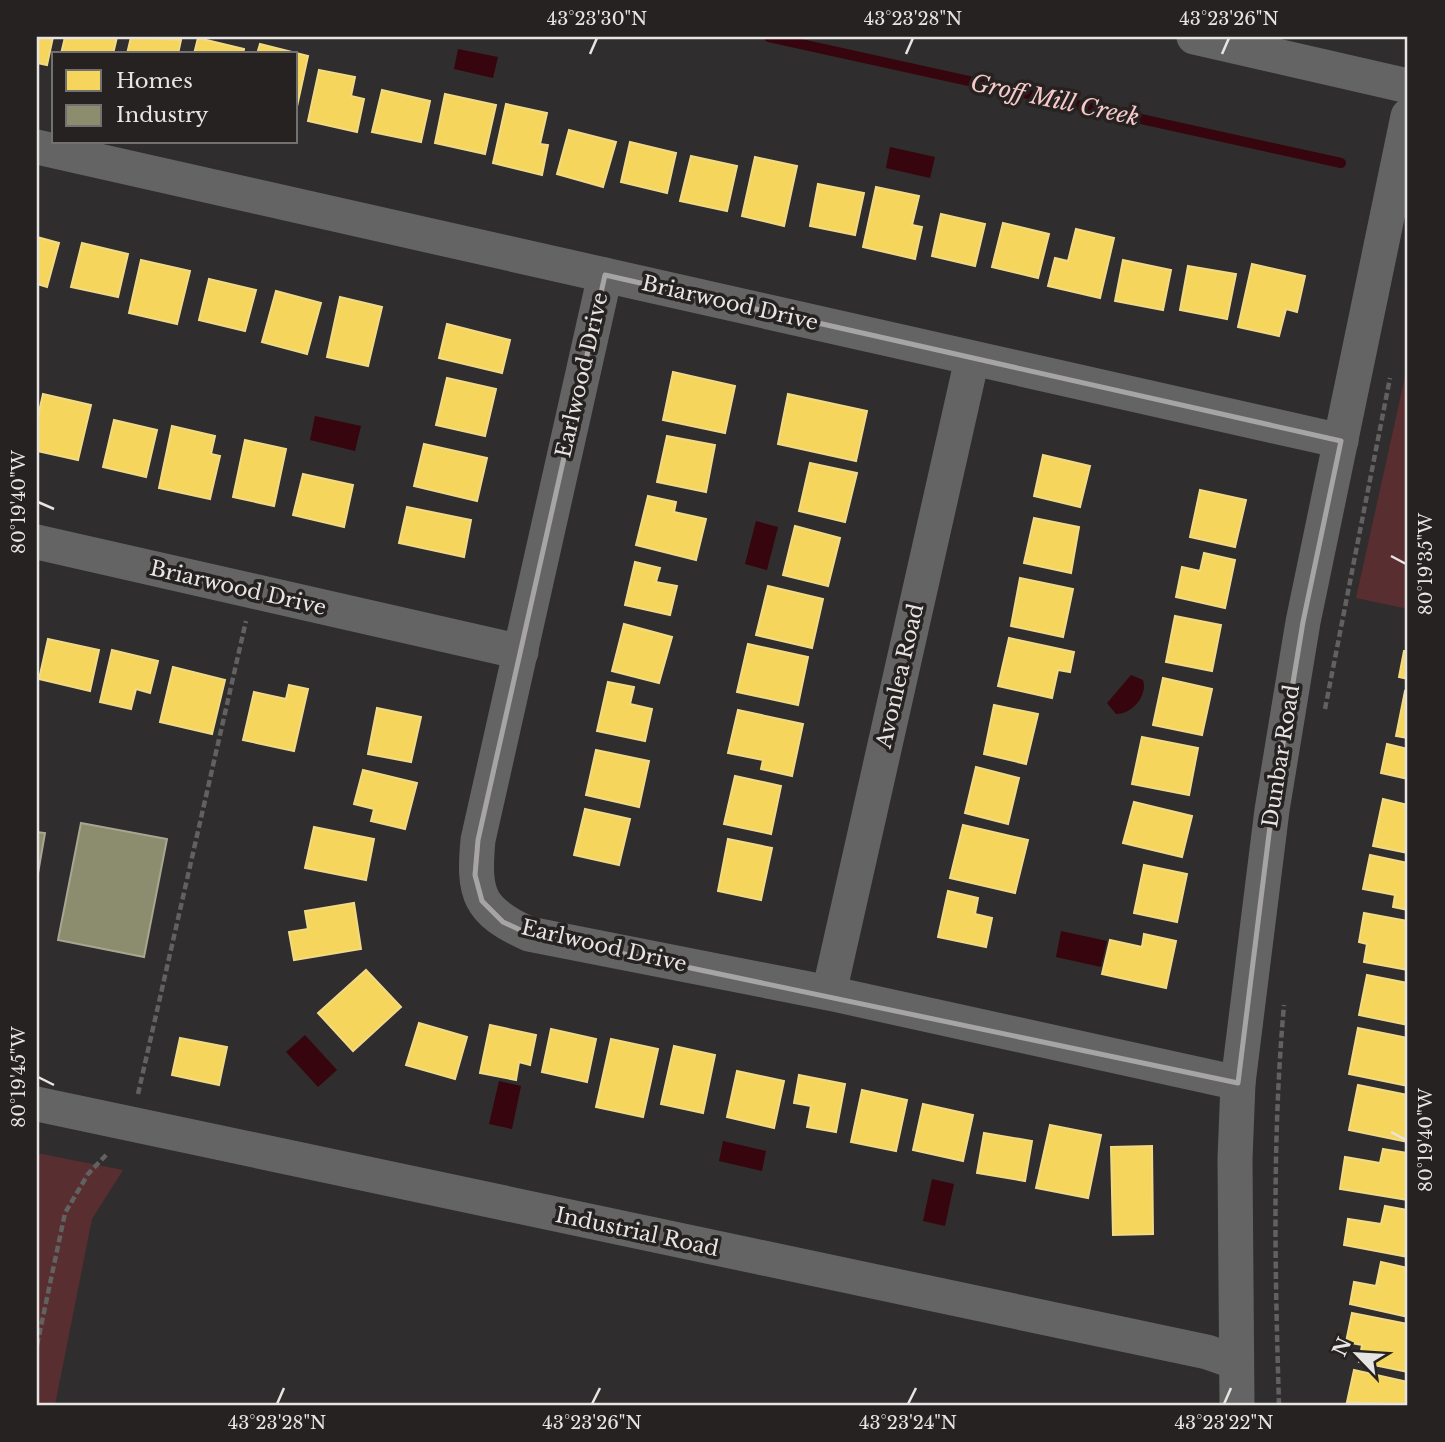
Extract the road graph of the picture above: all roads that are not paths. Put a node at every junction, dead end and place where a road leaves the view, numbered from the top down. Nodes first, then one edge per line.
1 (1195, 37) edge
2 (1408, 86) edge
3 (1408, 116) edge
4 (37, 147) edge
5 (605, 275) junction
6 (972, 359) junction
7 (1341, 441) junction
8 (37, 542) edge
9 (521, 652) junction
10 (829, 993) junction
11 (1238, 1083) junction
12 (37, 1104) edge
13 (1236, 1362) junction
14 (1237, 1405) edge

1 - 2 street
3 - 7 street, Dunbar Road
4 - 5 street, Briarwood Drive
5 - 6 street, Briarwood Drive
5 - 9 street, Earlwood Drive
6 - 7 street, Briarwood Drive
6 - 10 street, Avonlea Road
7 - 11 street, Dunbar Road
8 - 9 street, Briarwood Drive
9 - 10 street, Earlwood Drive
10 - 11 street, Earlwood Drive
11 - 13 street, Dunbar Road
12 - 13 street, Industrial Road
13 - 14 street, Dunbar Road

